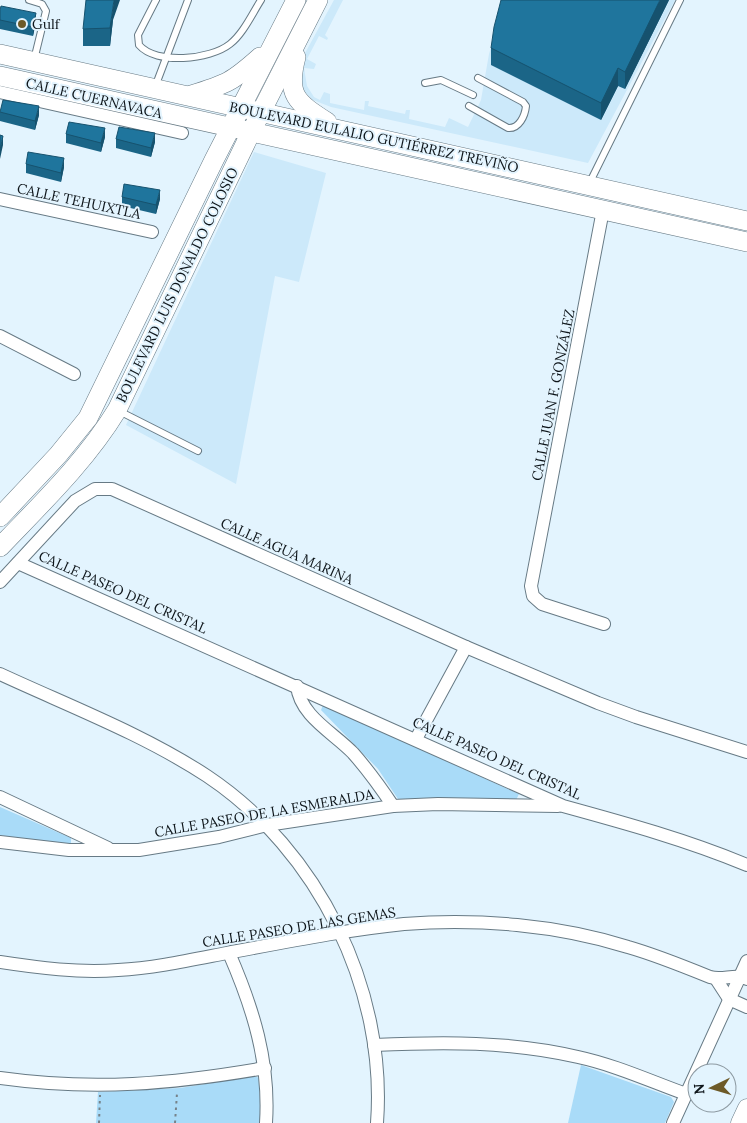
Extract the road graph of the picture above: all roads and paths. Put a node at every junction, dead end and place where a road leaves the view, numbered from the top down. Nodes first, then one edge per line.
1 (30, 0) edge
2 (156, 0) edge
3 (188, 0) edge
4 (261, 0) edge
5 (296, 0) edge
6 (318, 0) edge
7 (680, 0) edge
8 (304, 27) junction
9 (271, 48) junction
10 (0, 54) edge
11 (165, 57) junction
12 (33, 61) junction
13 (0, 76) edge
14 (478, 78) dead end
15 (425, 83) dead end
16 (155, 88) junction
17 (0, 92) edge
18 (189, 96) junction
19 (472, 96) dead end
20 (469, 106) dead end
21 (240, 108) junction
22 (261, 112) junction
23 (193, 118) junction
24 (231, 127) junction
25 (336, 129) junction
26 (251, 132) junction
27 (182, 134) dead end
28 (461, 156) junction
29 (214, 160) junction
30 (472, 182) junction
31 (588, 185) junction
32 (0, 199) edge
33 (603, 210) junction
34 (747, 222) edge
35 (152, 232) dead end
36 (747, 242) edge
37 (0, 336) edge
38 (74, 374) dead end
39 (117, 410) junction
40 (198, 451) dead end
41 (0, 517) edge
42 (0, 547) edge
43 (18, 563) junction
44 (0, 582) edge
45 (604, 624) dead end
46 (466, 647) junction
47 (0, 674) edge
48 (297, 686) junction
49 (416, 739) junction
50 (747, 752) edge
51 (0, 798) edge
52 (393, 806) junction
53 (563, 806) junction
54 (267, 825) junction
55 (0, 842) edge
56 (113, 850) junction
57 (747, 865) edge
58 (341, 932) junction
59 (230, 953) junction
60 (747, 961) edge
61 (0, 962) edge
62 (743, 977) edge
63 (716, 979) junction
64 (729, 999) junction
65 (747, 1007) edge
66 (374, 1044) junction
67 (265, 1068) junction
68 (0, 1078) edge
69 (177, 1091) junction
70 (182, 1091) dead end
71 (169, 1092) dead end
72 (100, 1094) dead end
73 (686, 1094) junction
74 (747, 1108) edge
75 (99, 1123) edge
76 (175, 1123) edge
77 (266, 1123) edge
78 (377, 1123) edge
79 (673, 1123) edge
80 (740, 1123) edge

1 - 12 lane
2 - 11 lane
3 - 11 lane
4 - 11 lane
5 - 9 main road, BOULEVARD LUIS DONALDO COLOSIO
6 - 8 main road, BOULEVARD LUIS DONALDO COLOSIO
7 - 31 lane
8 - 22 main road, BOULEVARD LUIS DONALDO COLOSIO
8 - 25 main road
9 - 18 main road
9 - 21 main road, BOULEVARD LUIS DONALDO COLOSIO
10 - 12 main road, BOULEVARD EULALIO GUTIÉRREZ TREVIÑO
11 - 16 lane
12 - 16 main road, BOULEVARD EULALIO GUTIÉRREZ TREVIÑO
13 - 23 main road, BOULEVARD EULALIO GUTIÉRREZ TREVIÑO
14 - 20 lane
15 - 19 lane
16 - 18 main road, BOULEVARD EULALIO GUTIÉRREZ TREVIÑO
17 - 27 street, CALLE CUERNAVACA
18 - 21 main road, BOULEVARD EULALIO GUTIÉRREZ TREVIÑO
21 - 22 main road, BOULEVARD EULALIO GUTIÉRREZ TREVIÑO
21 - 24 main road, BOULEVARD LUIS DONALDO COLOSIO
22 - 25 main road, BOULEVARD EULALIO GUTIÉRREZ TREVIÑO
22 - 26 main road, BOULEVARD LUIS DONALDO COLOSIO
23 - 24 main road, BOULEVARD EULALIO GUTIÉRREZ TREVIÑO
23 - 29 main road
24 - 26 main road, BOULEVARD EULALIO GUTIÉRREZ TREVIÑO
24 - 29 main road, BOULEVARD LUIS DONALDO COLOSIO
25 - 28 main road, BOULEVARD EULALIO GUTIÉRREZ TREVIÑO
26 - 30 main road, BOULEVARD EULALIO GUTIÉRREZ TREVIÑO
26 - 39 main road, BOULEVARD LUIS DONALDO COLOSIO
28 - 30 main road
28 - 31 main road, BOULEVARD EULALIO GUTIÉRREZ TREVIÑO
29 - 41 main road, BOULEVARD LUIS DONALDO COLOSIO
30 - 33 main road, BOULEVARD EULALIO GUTIÉRREZ TREVIÑO
31 - 34 main road, BOULEVARD EULALIO GUTIÉRREZ TREVIÑO
32 - 35 street, CALLE TEHUIXTLA
33 - 36 main road, BOULEVARD EULALIO GUTIÉRREZ TREVIÑO
33 - 45 street, CALLE JUAN F. GONZÁLEZ
37 - 38 street
39 - 40 lane
39 - 42 main road, BOULEVARD LUIS DONALDO COLOSIO
43 - 44 street
43 - 46 street, CALLE AGUA MARINA
43 - 48 street, CALLE PASEO DEL CRISTAL
46 - 49 street
46 - 50 street, CALLE AGUA MARINA
47 - 54 street
48 - 49 street, CALLE PASEO DEL CRISTAL
48 - 52 street
49 - 53 street, CALLE PASEO DEL CRISTAL
51 - 56 street
52 - 53 street, CALLE PASEO DE LA ESMERALDA
52 - 54 street, CALLE PASEO DE LA ESMERALDA
53 - 57 street, CALLE PASEO DEL CRISTAL
54 - 56 street, CALLE PASEO DE LA ESMERALDA
54 - 58 street
55 - 56 street, CALLE PASEO DE LA ESMERALDA
58 - 59 street, CALLE PASEO DE LAS GEMAS
58 - 63 street, CALLE PASEO DE LAS GEMAS
58 - 66 street
59 - 61 street, CALLE PASEO DE LAS GEMAS
59 - 67 street
60 - 62 street
62 - 63 street, CALLE PASEO DE LAS GEMAS
62 - 64 street
63 - 64 street
64 - 65 street
64 - 73 street
66 - 73 street
66 - 78 street
67 - 68 street
67 - 77 street
69 - 70 path
69 - 71 path
69 - 76 path
72 - 75 path
73 - 79 street
74 - 80 main road

